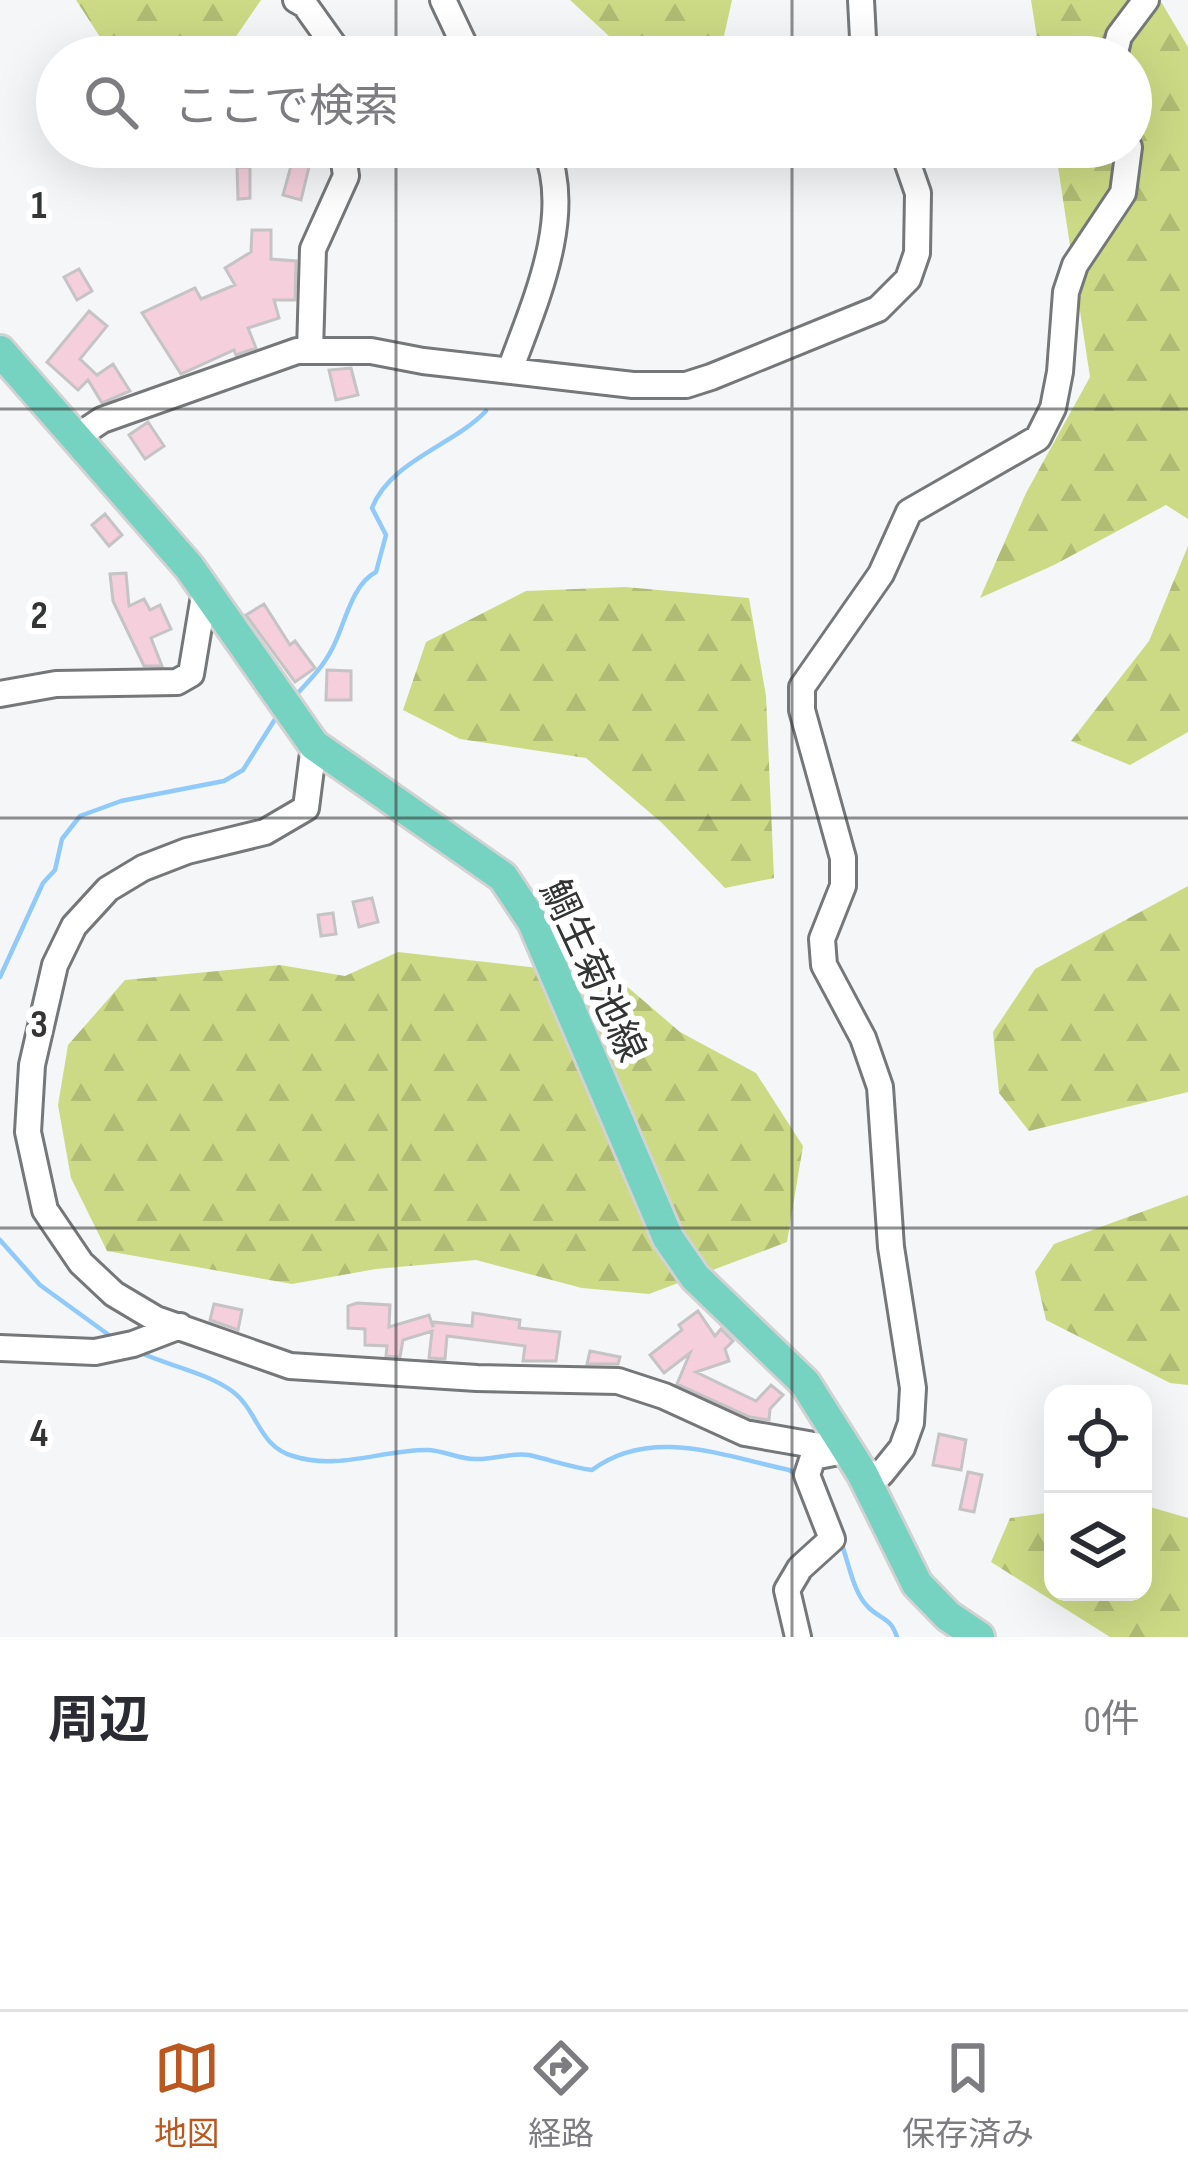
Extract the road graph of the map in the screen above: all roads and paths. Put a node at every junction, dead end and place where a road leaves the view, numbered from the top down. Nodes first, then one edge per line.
1 (296, 0) edge
2 (443, 0) edge
3 (861, 0) edge
4 (1146, 0) edge
5 (327, 36) edge
6 (460, 36) edge
7 (863, 36) edge
8 (1119, 36) edge
9 (345, 168) edge
10 (552, 168) edge
11 (909, 168) edge
12 (1126, 168) edge
13 (0, 351) edge
14 (310, 351) junction
15 (510, 370) junction
16 (75, 438) junction
17 (205, 590) junction
18 (0, 694) edge
19 (314, 745) junction
20 (180, 1326) junction
21 (0, 1348) edge
22 (855, 1462) junction
23 (798, 1637) edge
24 (979, 1637) edge

1 - 5 street
2 - 6 street
3 - 7 street
4 - 8 street
9 - 14 street
10 - 15 street
11 - 15 street
12 - 22 street
13 - 16 main road, 鯛生菊池線
14 - 15 street
14 - 16 street
16 - 17 main road, 鯛生菊池線
17 - 18 street
17 - 19 main road, 鯛生菊池線
19 - 20 street
19 - 22 main road, 鯛生菊池線
20 - 21 street
20 - 22 street
22 - 23 street
22 - 24 main road, 鯛生菊池線

